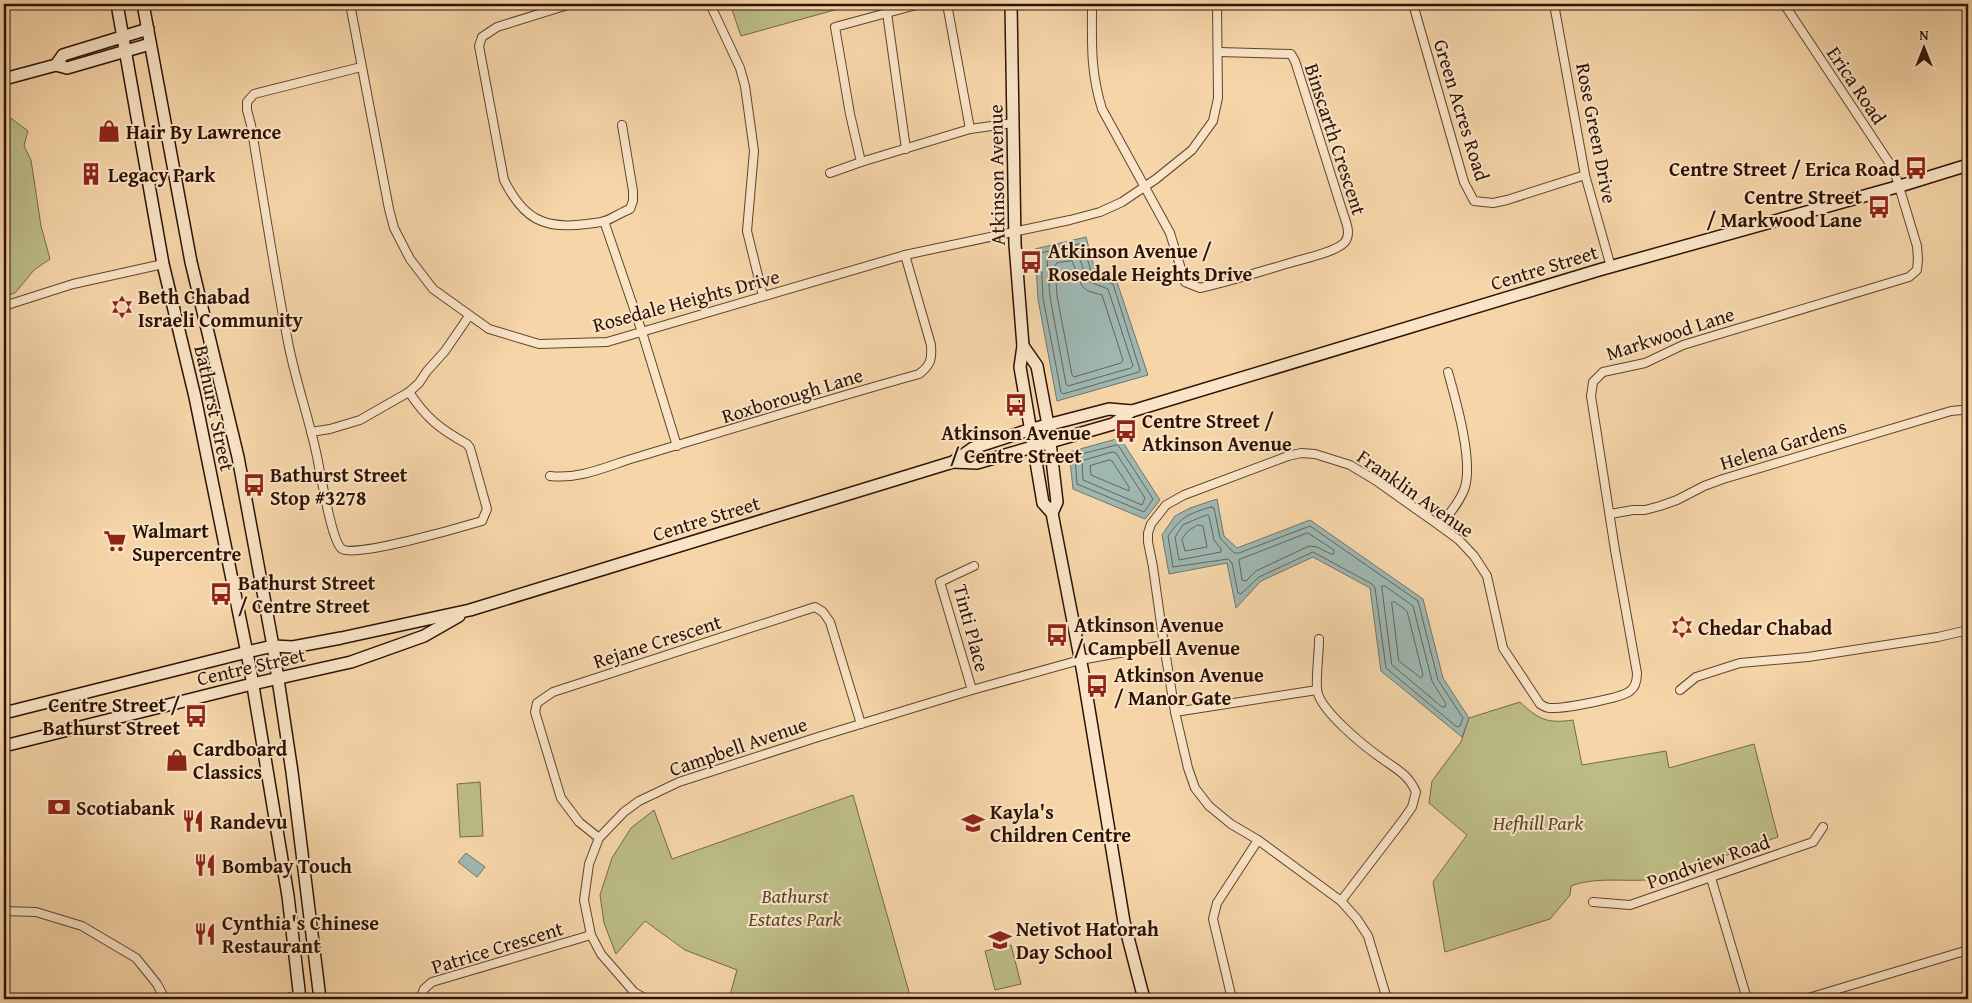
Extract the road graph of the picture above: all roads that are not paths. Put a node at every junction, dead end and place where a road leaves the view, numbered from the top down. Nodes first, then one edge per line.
1 (116, 4) edge
2 (143, 4) edge
3 (350, 4) edge
4 (571, 4) edge
5 (710, 4) edge
6 (920, 4) edge
7 (947, 4) edge
8 (1011, 4) edge
9 (1092, 4) edge
10 (1217, 4) edge
11 (1413, 4) edge
12 (1554, 4) edge
13 (1784, 4) edge
14 (887, 13) junction
15 (148, 30) junction
16 (122, 37) junction
17 (150, 44) junction
18 (124, 51) junction
19 (1219, 52) junction
20 (56, 65) junction
21 (361, 67) junction
22 (4, 79) edge
23 (1013, 124) junction
24 (622, 125) dead end
25 (970, 130) junction
26 (906, 149) junction
27 (861, 162) junction
28 (1968, 165) edge
29 (830, 173) dead end
30 (1585, 175) junction
31 (1144, 186) junction
32 (1900, 186) junction
33 (604, 221) junction
34 (1016, 231) junction
35 (905, 255) junction
36 (162, 264) junction
37 (1611, 267) junction
38 (763, 296) junction
39 (4, 306) edge
40 (469, 316) junction
41 (642, 332) junction
42 (1023, 346) junction
43 (1448, 372) dead end
44 (409, 392) junction
45 (1132, 411) junction
46 (1968, 412) edge
47 (1048, 425) junction
48 (1032, 429) junction
49 (311, 432) junction
50 (1050, 442) junction
51 (677, 446) junction
52 (1034, 447) junction
53 (953, 462) junction
54 (550, 476) dead end
55 (1052, 513) junction
56 (1610, 514) junction
57 (1440, 526) junction
58 (974, 566) dead end
59 (470, 610) junction
60 (1968, 630) edge
61 (1319, 639) dead end
62 (1164, 645) junction
63 (273, 646) junction
64 (247, 652) junction
65 (1080, 660) junction
66 (277, 678) junction
67 (252, 684) junction
68 (1633, 689) joint
69 (972, 690) junction
70 (1317, 690) junction
71 (1680, 690) dead end
72 (1175, 712) junction
73 (4, 713) edge
74 (861, 724) junction
75 (4, 746) edge
76 (1823, 827) dead end
77 (599, 838) junction
78 (1258, 840) junction
79 (1711, 878) junction
80 (1341, 901) junction
81 (1593, 902) dead end
82 (4, 911) edge
83 (591, 935) junction
84 (1968, 950) edge
85 (299, 997) edge
86 (165, 999) edge
87 (282, 999) edge
88 (320, 999) edge
89 (420, 999) edge
90 (646, 999) edge
91 (1144, 999) edge
92 (1232, 999) edge
93 (1386, 999) edge
94 (1747, 999) edge
95 (1805, 999) edge

1 - 16 main road, Bathurst Street
2 - 15 main road, Bathurst Street
3 - 21 street, Rosedale Heights Drive
4 - 33 street
5 - 38 street
6 - 14 street
7 - 25 street
8 - 23 main road, Atkinson Avenue
9 - 31 street
10 - 19 street, Rosedale Heights Drive
11 - 30 street, Green Acres Road
12 - 30 street, Rose Green Drive
13 - 32 street, Erica Road
14 - 26 street
14 - 27 street
15 - 16 main road
15 - 17 main road, Bathurst Street
16 - 18 main road, Bathurst Street
16 - 20 main road
17 - 18 main road
17 - 63 main road, Bathurst Street
18 - 20 main road
18 - 36 main road, Bathurst Street
19 - 31 street, Rosedale Heights Drive
19 - 31 street, Binscarth Crescent
20 - 22 main road
21 - 40 street, Rosedale Heights Drive
21 - 49 street
23 - 25 street
23 - 34 main road, Atkinson Avenue
24 - 33 street
25 - 26 street
26 - 27 street
27 - 29 street
28 - 32 main road, Centre Street
30 - 37 street, Rose Green Drive
31 - 34 street, Rosedale Heights Drive
32 - 37 main road, Centre Street
32 - 56 street, Markwood Lane
33 - 41 street
34 - 35 street, Rosedale Heights Drive
34 - 42 main road, Atkinson Avenue
35 - 38 street, Rosedale Heights Drive
35 - 51 street, Roxborough Lane
36 - 39 street
36 - 64 main road, Bathurst Street
37 - 45 main road, Centre Street
38 - 41 street, Rosedale Heights Drive
40 - 41 street, Rosedale Heights Drive
40 - 44 street
41 - 51 street
42 - 47 main road, Atkinson Avenue
42 - 48 main road, Atkinson Avenue
43 - 57 street
44 - 49 street
44 - 49 street
45 - 47 main road, Centre Street
45 - 50 main road, Centre Street
46 - 56 street, Helena Gardens
47 - 48 main road, Centre Street
47 - 50 main road, Atkinson Avenue
48 - 52 main road, Atkinson Avenue
48 - 53 main road, Centre Street
50 - 52 main road, Centre Street
50 - 55 main road, Atkinson Avenue
51 - 54 street, Roxborough Lane
52 - 53 main road, Centre Street
52 - 55 main road, Atkinson Avenue
53 - 59 main road, Centre Street
55 - 65 main road, Atkinson Avenue
56 - 68 street, Markwood Lane
57 - 62 street, Franklin Avenue
57 - 68 street, Franklin Avenue
58 - 69 street, Tinti Place
59 - 63 main road, Centre Street
59 - 66 main road, Centre Street
60 - 71 street
61 - 70 street
62 - 65 street, Campbell Avenue
62 - 72 street, Franklin Avenue
63 - 64 main road, Centre Street
63 - 66 main road, Bathurst Street
64 - 67 main road, Bathurst Street
64 - 73 main road, Centre Street
65 - 69 street, Campbell Avenue
65 - 91 main road, Atkinson Avenue
66 - 67 main road, Centre Street
66 - 88 main road, Bathurst Street
67 - 75 main road, Centre Street
67 - 85 main road, Bathurst Street
69 - 74 street, Campbell Avenue
70 - 72 street
70 - 80 street
72 - 78 street, Franklin Avenue
74 - 77 street, Campbell Avenue
74 - 77 street, Rejane Crescent
76 - 79 street, Pondview Road
77 - 83 street, Campbell Avenue
78 - 80 street, Franklin Avenue
78 - 92 street
79 - 81 street, Pondview Road
79 - 94 street
80 - 93 street, Franklin Avenue
82 - 86 street
83 - 89 street, Patrice Crescent
83 - 90 street, Campbell Avenue
84 - 95 street
85 - 87 street

